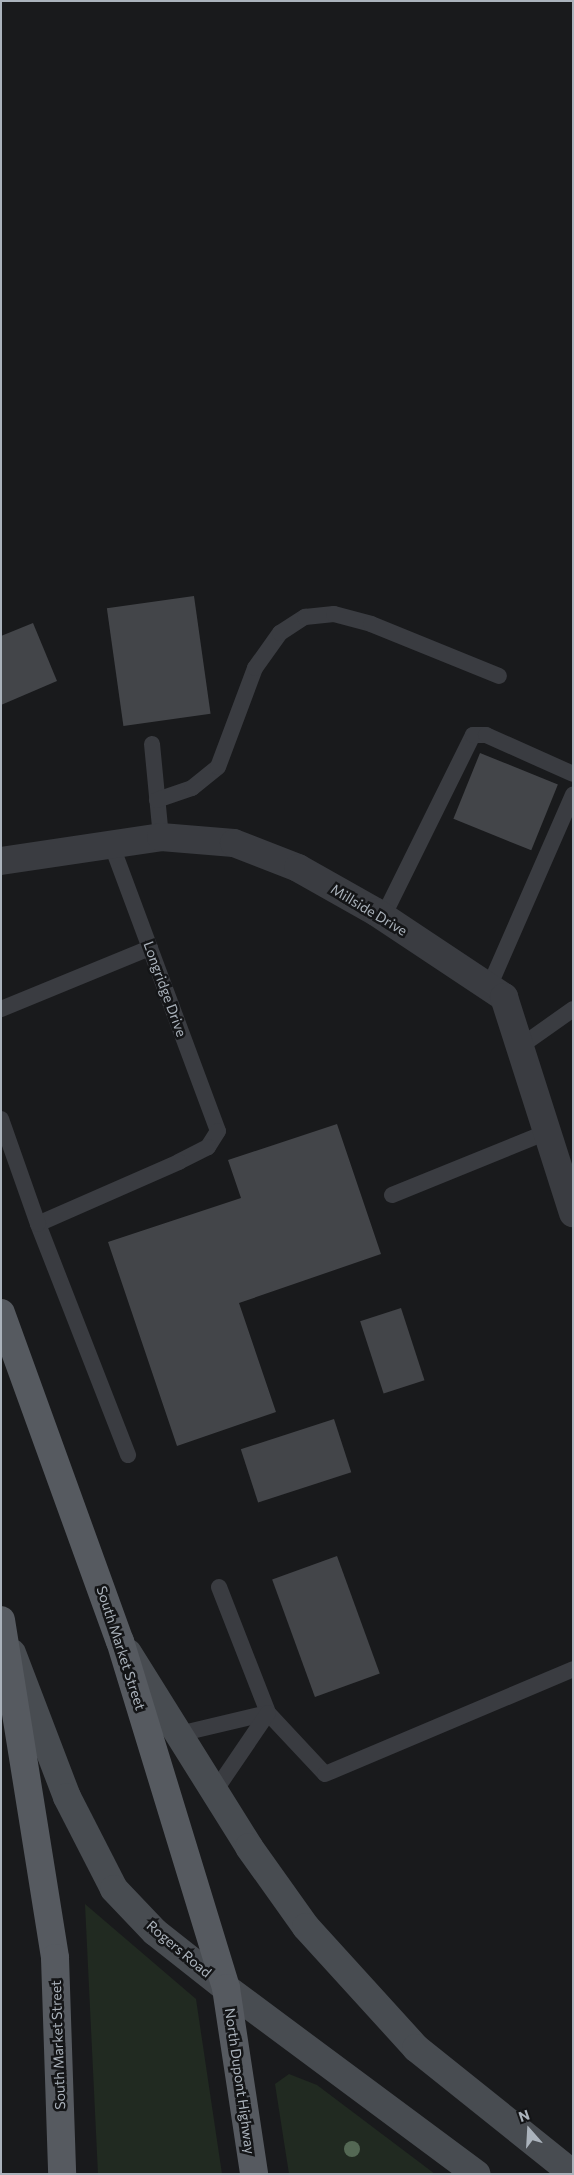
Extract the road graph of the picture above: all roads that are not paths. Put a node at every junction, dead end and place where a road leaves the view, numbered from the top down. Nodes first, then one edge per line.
1 (499, 676) dead end
2 (152, 744) dead end
3 (573, 774) edge
4 (573, 794) edge
5 (157, 800) junction
6 (162, 837) junction
7 (112, 846) junction
8 (1, 861) edge
9 (383, 917) junction
10 (150, 948) junction
11 (489, 988) junction
12 (1, 1009) edge
13 (573, 1009) edge
14 (518, 1048) junction
15 (1, 1119) edge
16 (545, 1133) junction
17 (392, 1195) dead end
18 (573, 1213) edge
19 (38, 1224) junction
20 (1, 1313) edge
21 (128, 1455) dead end
22 (219, 1587) dead end
23 (2, 1624) edge
24 (120, 1640) junction
25 (573, 1669) edge
26 (268, 1713) junction
27 (179, 1734) junction
28 (215, 1792) junction
29 (226, 1988) junction
30 (62, 2174) edge
31 (254, 2174) edge
32 (476, 2174) edge
33 (572, 2174) edge

1 - 5 lane
2 - 5 lane
3 - 9 lane
4 - 11 lane
5 - 6 lane
6 - 7 street, Millside Drive
6 - 9 street, Millside Drive
7 - 8 street, Millside Drive
7 - 10 lane, Longridge Drive
9 - 11 street, Millside Drive
10 - 12 lane
10 - 19 lane, Longridge Drive
11 - 14 street, Millside Drive
13 - 14 lane
14 - 16 street, Millside Drive
15 - 19 lane
16 - 17 lane
16 - 18 street, Millside Drive
19 - 21 lane
20 - 24 main road, South Market Street
22 - 26 lane
23 - 29 street, Rogers Road
23 - 30 main road, South Market Street
24 - 27 street
24 - 29 main road, South Market Street
25 - 26 lane
26 - 27 lane
26 - 28 lane
27 - 28 street
28 - 33 street
29 - 31 main road, North Dupont Highway
29 - 32 street, Rogers Road

